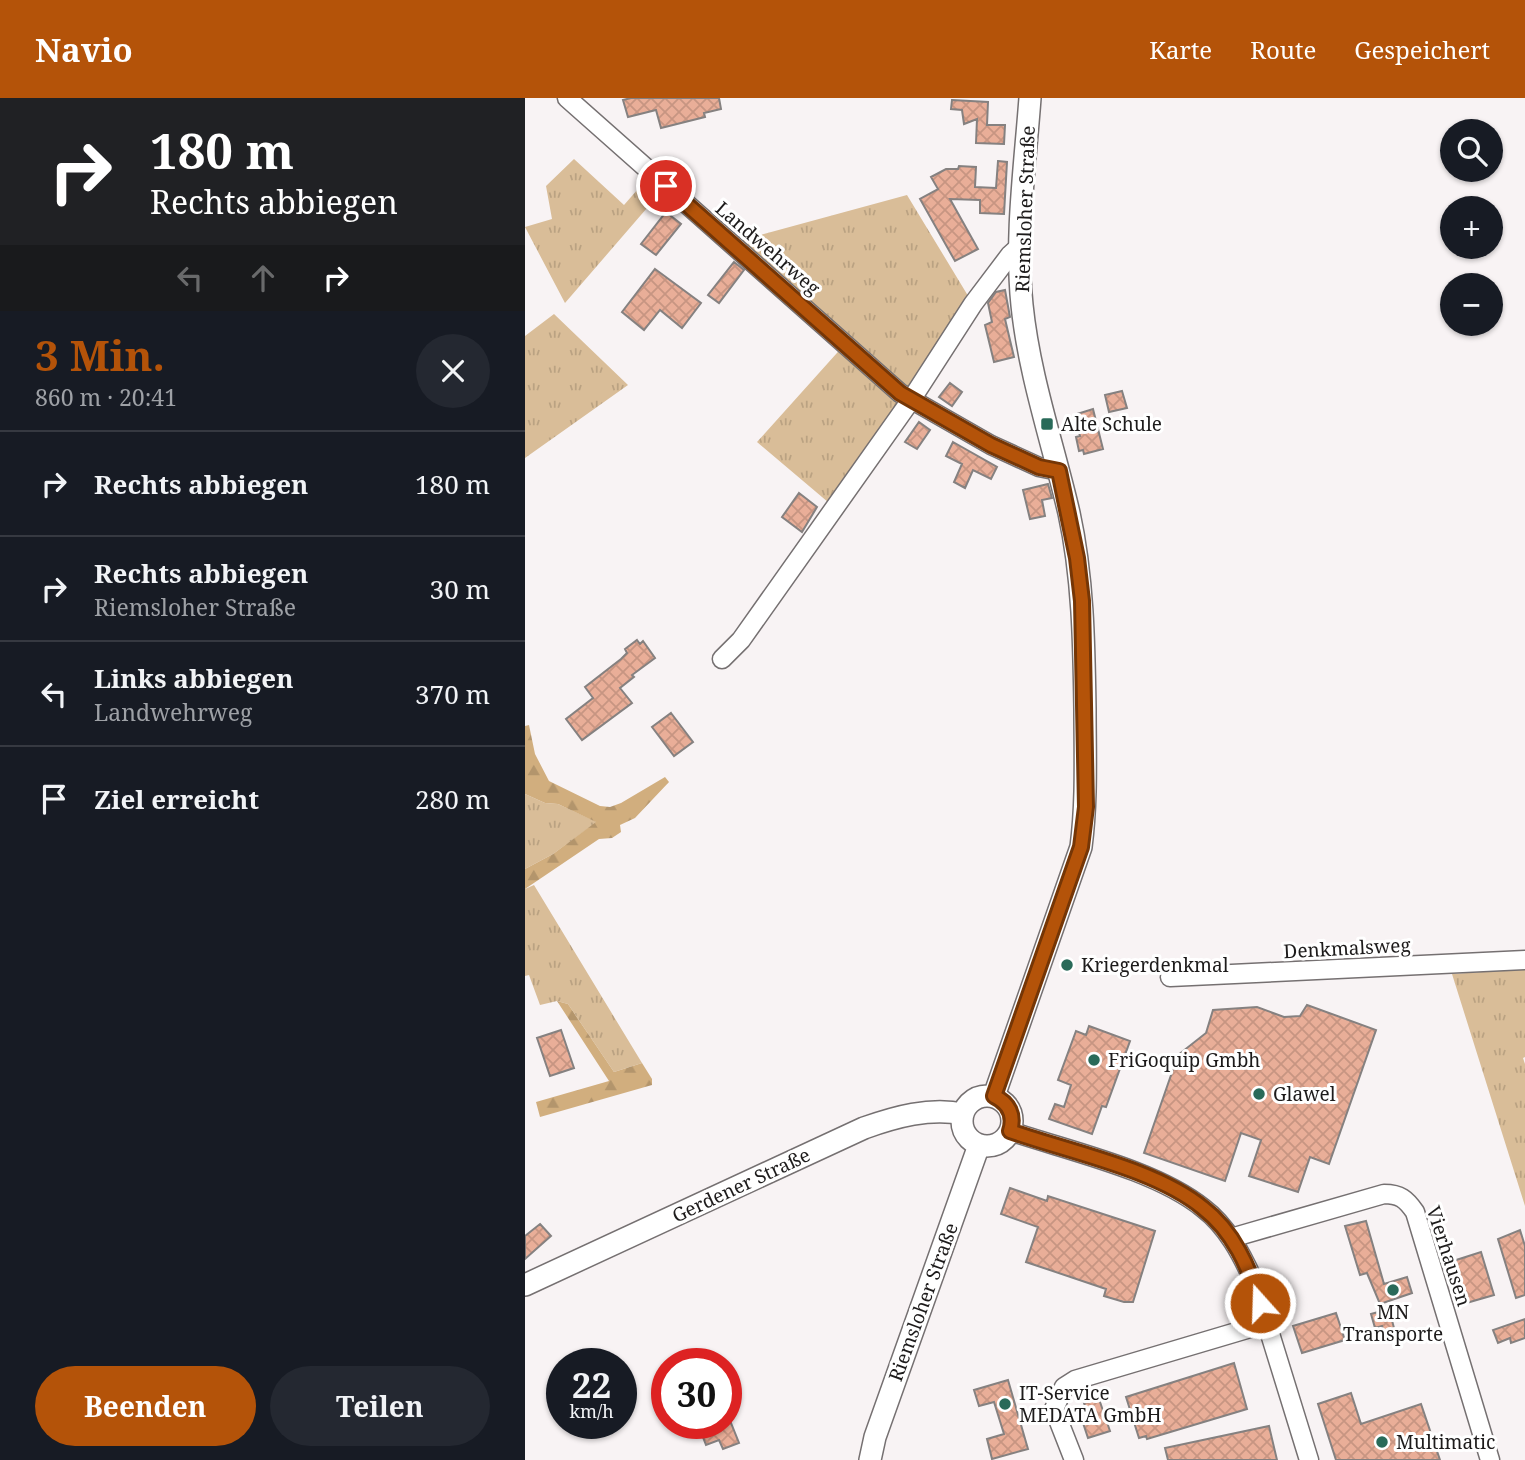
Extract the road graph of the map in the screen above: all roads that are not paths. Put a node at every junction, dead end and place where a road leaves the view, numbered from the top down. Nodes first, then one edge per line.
1 (567, 98) edge
2 (1030, 98) edge
3 (1020, 246) junction
4 (911, 400) junction
5 (1059, 471) junction
6 (722, 659) dead end
7 (1525, 960) edge
8 (1170, 978) dead end
9 (994, 1096) junction
10 (963, 1114) junction
11 (1010, 1131) junction
12 (979, 1144) junction
13 (1231, 1238) junction
14 (525, 1285) edge
15 (1267, 1323) junction
16 (870, 1460) edge
17 (1074, 1460) edge
18 (1309, 1460) edge
19 (1490, 1460) edge

1 - 4 street, Landwehrweg
2 - 3 main road, Riemsloher Straße
3 - 4 street
3 - 5 main road, Riemsloher Straße
4 - 5 street, Landwehrweg
4 - 6 street
5 - 9 main road, Riemsloher Straße
7 - 8 street, Denkmalsweg
9 - 10 main road
9 - 11 main road
10 - 12 main road
10 - 14 main road, Gerdener Straße
11 - 12 main road
11 - 13 street
12 - 16 main road, Riemsloher Straße
13 - 15 street
13 - 19 street, Vierhausen
15 - 17 street
15 - 18 street

